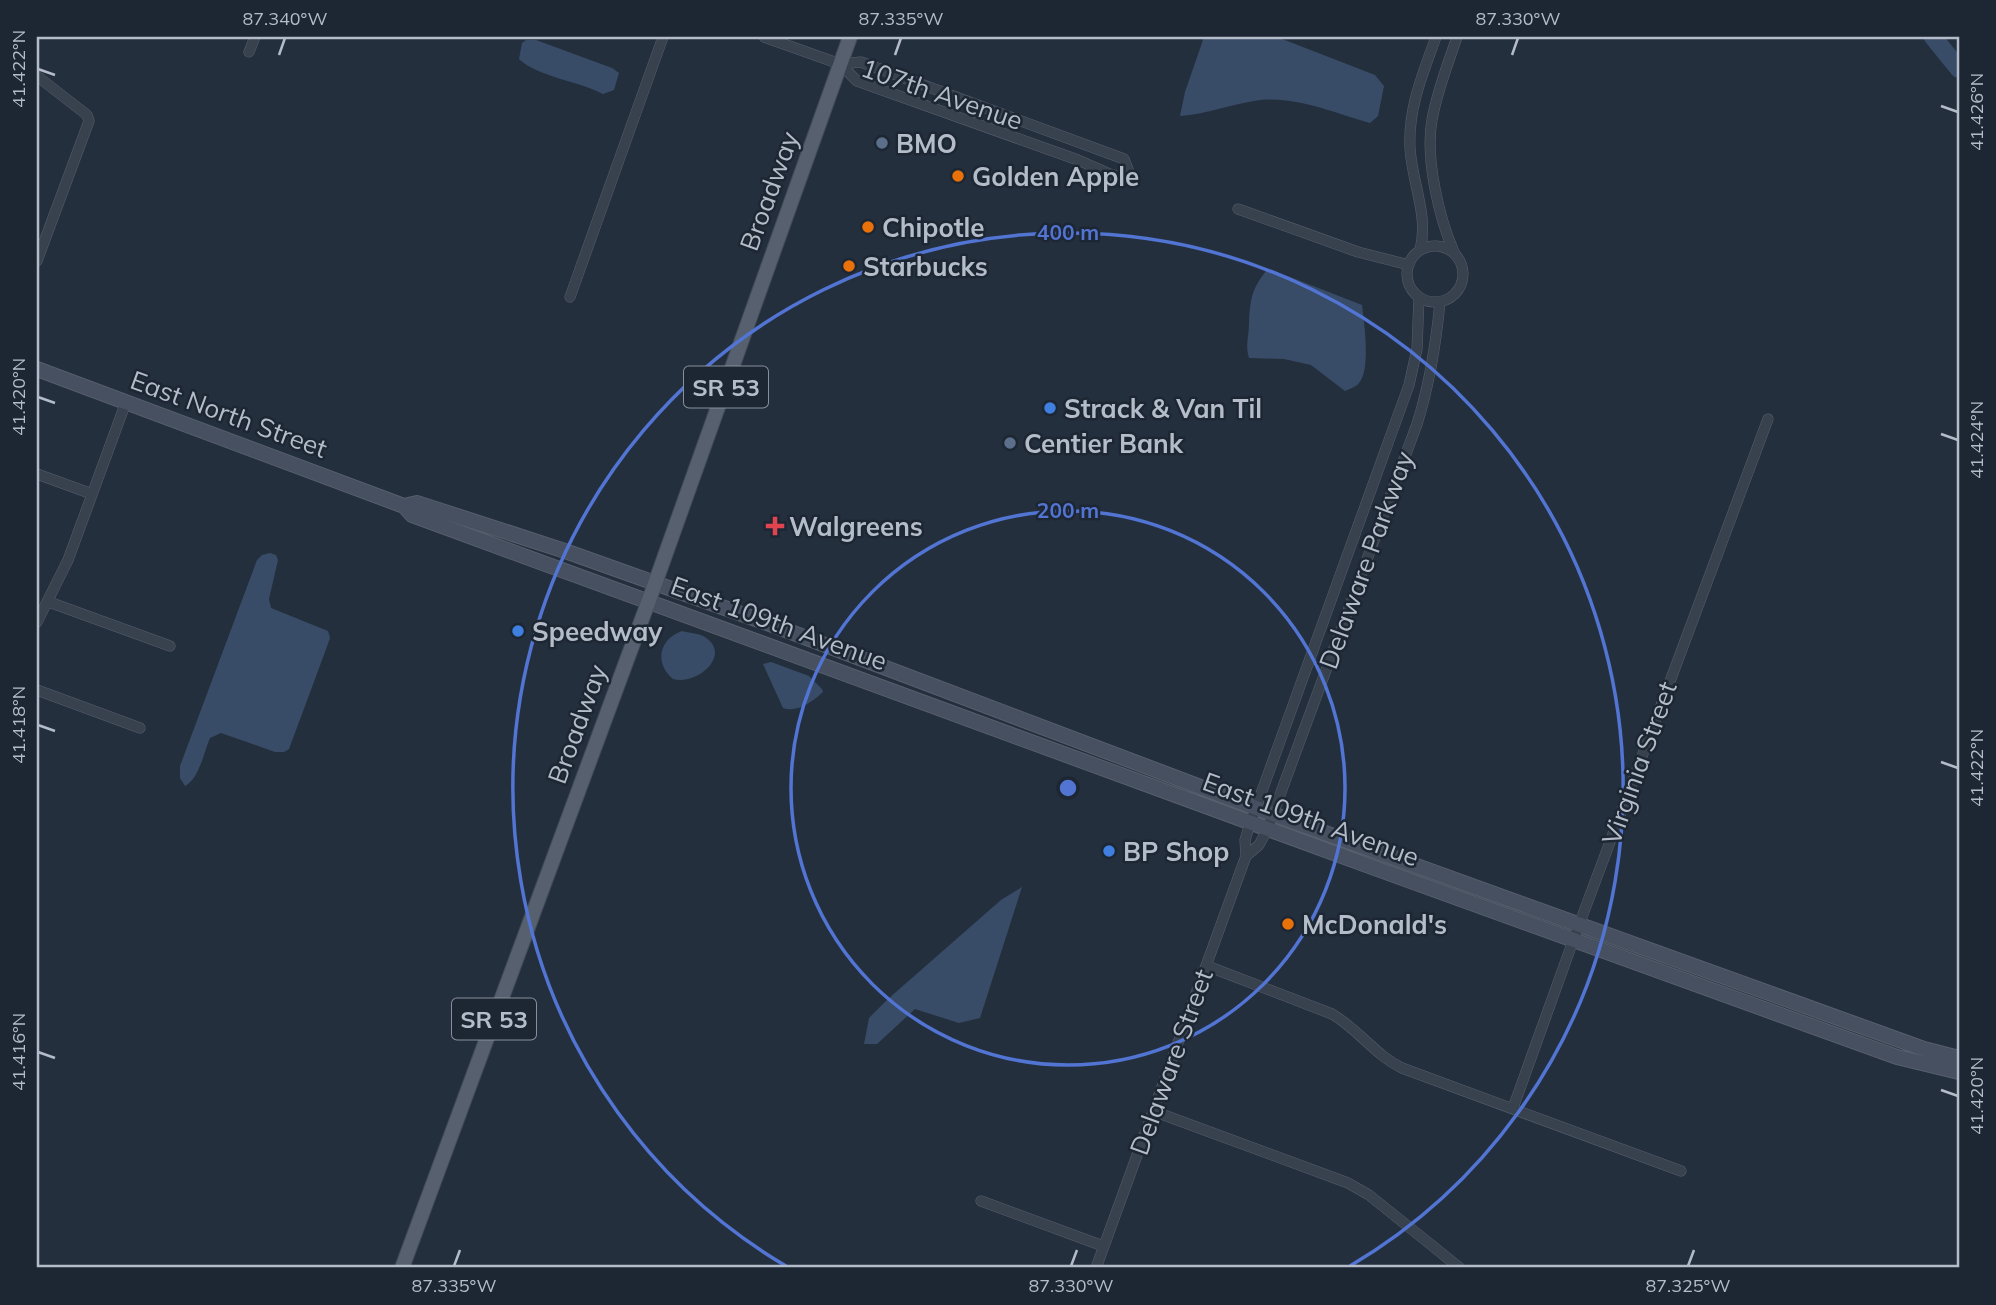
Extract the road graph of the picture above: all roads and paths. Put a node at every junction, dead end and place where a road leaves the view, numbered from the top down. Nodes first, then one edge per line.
1 (255, 37) edge
2 (663, 37) edge
3 (764, 37) edge
4 (850, 37) edge
5 (1436, 37) edge
6 (1457, 37) edge
7 (249, 52) dead end
8 (840, 64) junction
9 (37, 76) edge
10 (1238, 209) dead end
11 (1420, 250) junction
12 (1454, 252) junction
13 (37, 261) edge
14 (1409, 265) junction
15 (570, 297) dead end
16 (1419, 297) junction
17 (1440, 302) junction
18 (37, 369) edge
19 (126, 402) junction
20 (1768, 419) dead end
21 (37, 474) edge
22 (92, 494) junction
23 (404, 506) junction
24 (655, 584) junction
25 (648, 601) junction
26 (49, 602) junction
27 (37, 622) edge
28 (170, 646) dead end
29 (37, 690) edge
30 (140, 728) dead end
31 (1256, 808) junction
32 (1273, 814) junction
33 (1250, 824) junction
34 (1267, 830) junction
35 (1246, 856) junction
36 (1580, 923) junction
37 (1573, 941) junction
38 (1207, 966) junction
39 (1959, 1058) edge
40 (1959, 1072) edge
41 (1513, 1108) junction
42 (1153, 1111) junction
43 (1681, 1171) dead end
44 (981, 1200) dead end
45 (1103, 1246) junction
46 (402, 1268) edge
47 (1096, 1268) edge
48 (1459, 1268) edge

1 - 7 street
2 - 15 street
3 - 8 street, 107th Avenue
4 - 8 main road, Broadway / SR 53
5 - 11 street
6 - 12 street
8 - 8 street, 107th Avenue
8 - 24 main road, Broadway / SR 53
9 - 13 street
10 - 14 street
11 - 12 street
11 - 14 street
12 - 17 street
14 - 16 street
16 - 17 street
16 - 31 street, Delaware Parkway
17 - 32 street, Delaware Parkway
18 - 19 main road, East North Street
19 - 22 street
19 - 23 main road, East North Street
20 - 36 street, Virginia Street
21 - 22 street
22 - 26 street
23 - 24 main road, East North Street
23 - 25 main road, East North Street
24 - 25 main road, Broadway / SR 53
24 - 31 main road, East 109th Avenue
25 - 33 main road, East 109th Avenue
25 - 46 main road, Broadway / SR 53
26 - 27 street
26 - 28 street
29 - 30 street
31 - 32 main road, East 109th Avenue
31 - 33 street, Delaware Street
32 - 34 street, Delaware Street
32 - 36 main road, East 109th Avenue
33 - 34 main road, East 109th Avenue
33 - 35 street, Delaware Street
34 - 35 street, Delaware Street
34 - 37 main road, East 109th Avenue
35 - 38 street, Delaware Street
36 - 37 street, Virginia Street
36 - 39 main road, East 109th Avenue
37 - 40 main road, East 109th Avenue
37 - 41 street, Virginia Street
38 - 41 street
38 - 42 street, Delaware Street
41 - 43 street
42 - 45 street, Delaware Street
42 - 48 street
44 - 45 street
45 - 47 street, Delaware Street

